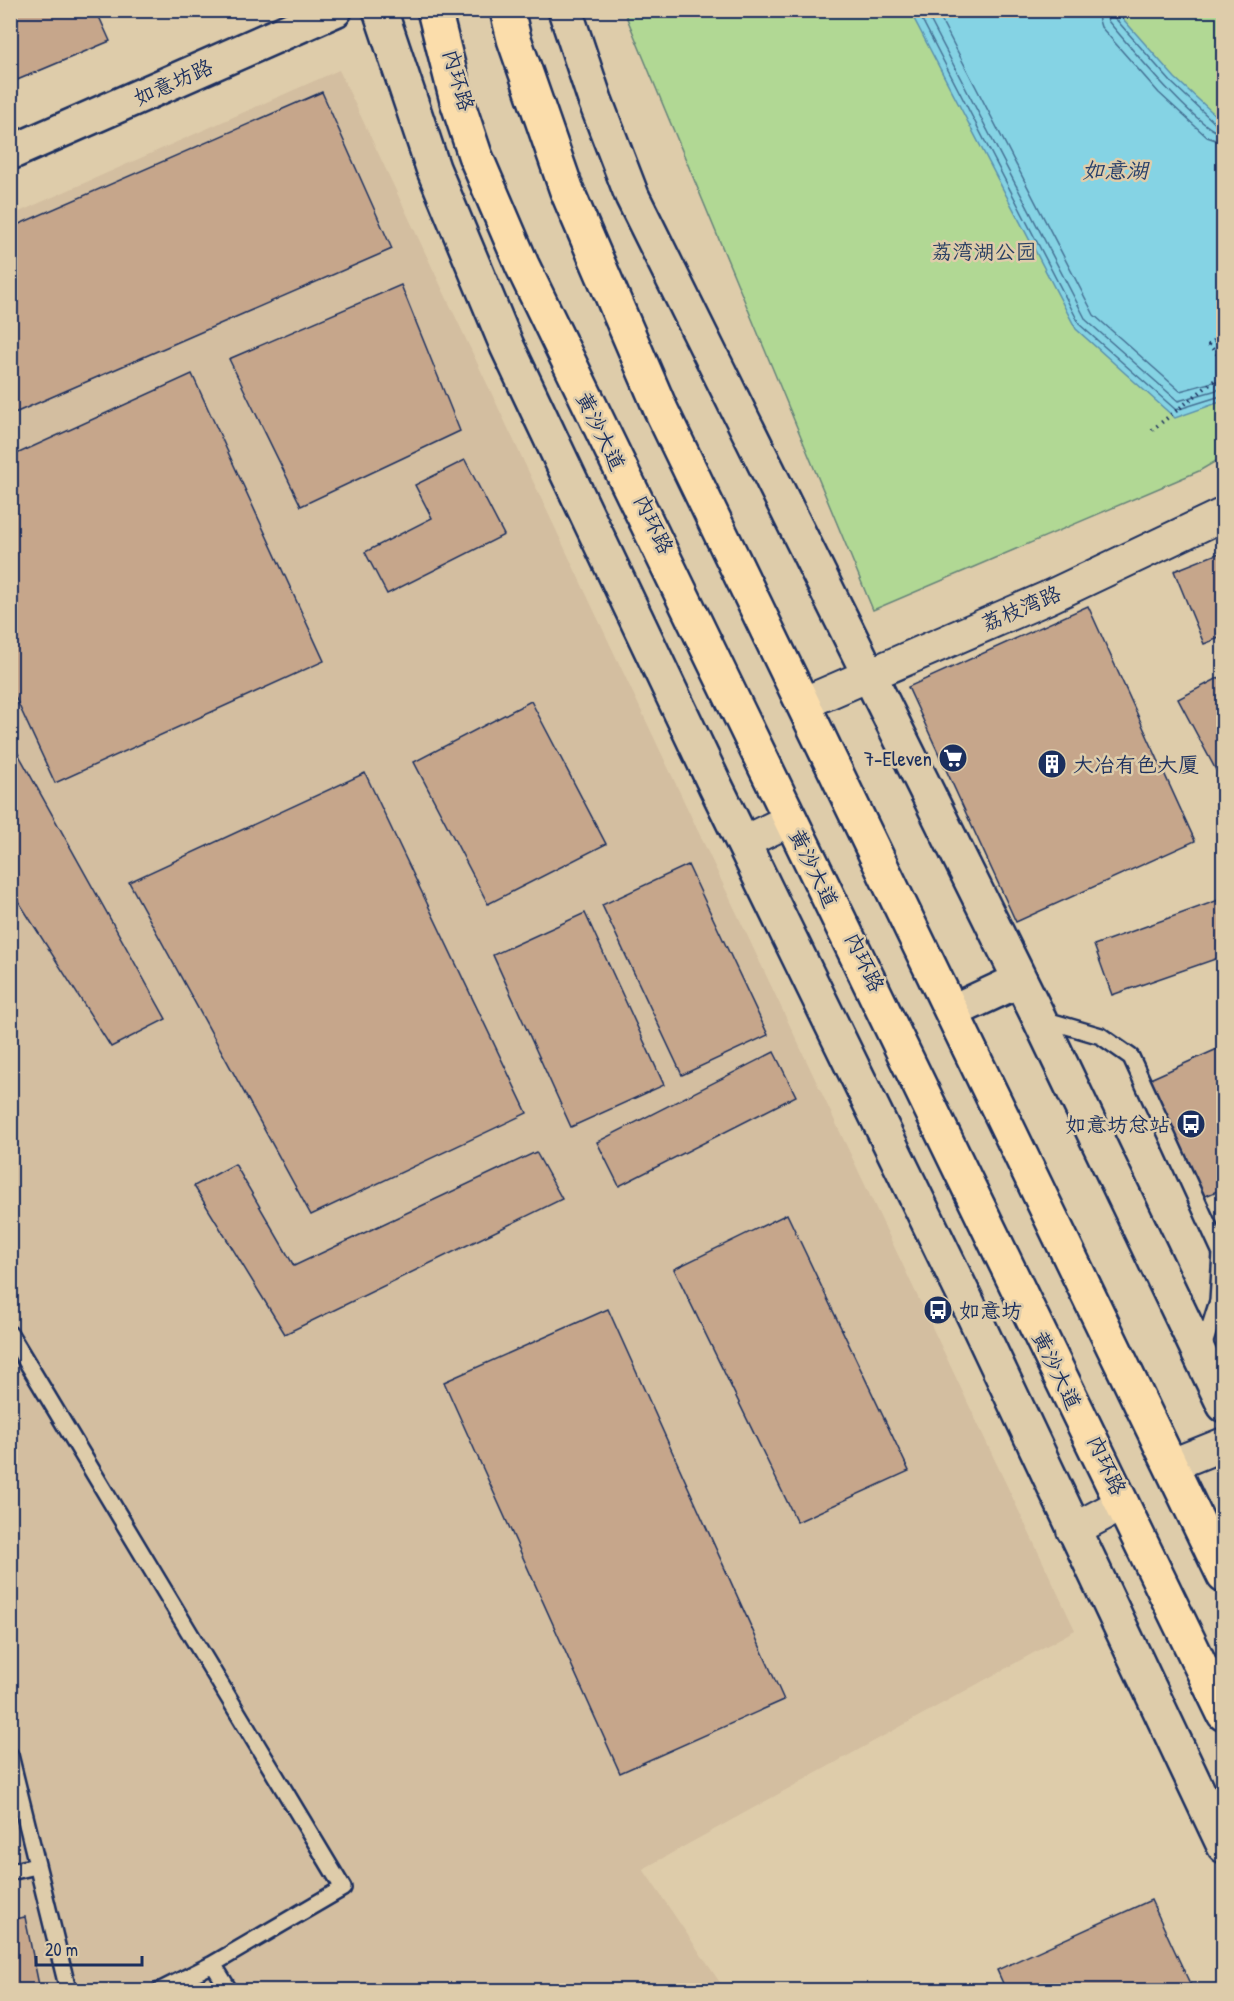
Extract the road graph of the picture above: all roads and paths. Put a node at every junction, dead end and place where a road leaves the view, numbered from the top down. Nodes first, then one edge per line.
1 (335, 10) edge
2 (380, 10) edge
3 (434, 10) edge
4 (440, 10) edge
5 (507, 10) edge
6 (513, 10) edge
7 (565, 10) edge
8 (10, 153) edge
9 (1224, 333) edge
10 (1224, 361) edge
11 (1224, 373) edge
12 (1152, 430) dead end
13 (1224, 514) edge
14 (868, 673) junction
15 (816, 698) junction
16 (790, 820) junction
17 (744, 842) junction
18 (1020, 980) junction
19 (964, 1006) junction
20 (1039, 1018) junction
21 (10, 1334) edge
22 (1201, 1357) junction
23 (1224, 1405) edge
24 (1224, 1444) edge
25 (1184, 1460) junction
26 (1122, 1503) junction
27 (1073, 1530) junction
28 (1224, 1541) edge
29 (1224, 1576) edge
30 (1224, 1708) edge
31 (1224, 1714) edge
32 (10, 1755) edge
33 (1224, 1846) edge
34 (36, 1866) junction
35 (10, 1872) edge
36 (213, 1964) junction
37 (68, 1990) edge
38 (161, 1990) edge
39 (229, 1990) edge

1 - 8 main road, 如意坊路
2 - 17 main road
3 - 16 highway, 黄沙大道
4 - 30 highway, 内环路
5 - 29 highway
6 - 15 highway
7 - 14 main road
9 - 10 path
11 - 12 path
13 - 14 street, 荔枝湾路
14 - 15 street, 荔枝湾路
14 - 18 main road
15 - 19 highway
16 - 17 street
16 - 26 highway, 黄沙大道
17 - 27 main road
18 - 19 main road
18 - 20 main road
19 - 25 highway
20 - 22 main road
20 - 22 lane
21 - 36 lane
22 - 23 main road
24 - 25 street
25 - 28 highway
26 - 27 street
26 - 31 highway, 黄沙大道
27 - 33 main road
32 - 34 lane
34 - 35 lane
34 - 37 lane
36 - 38 lane
36 - 39 lane

